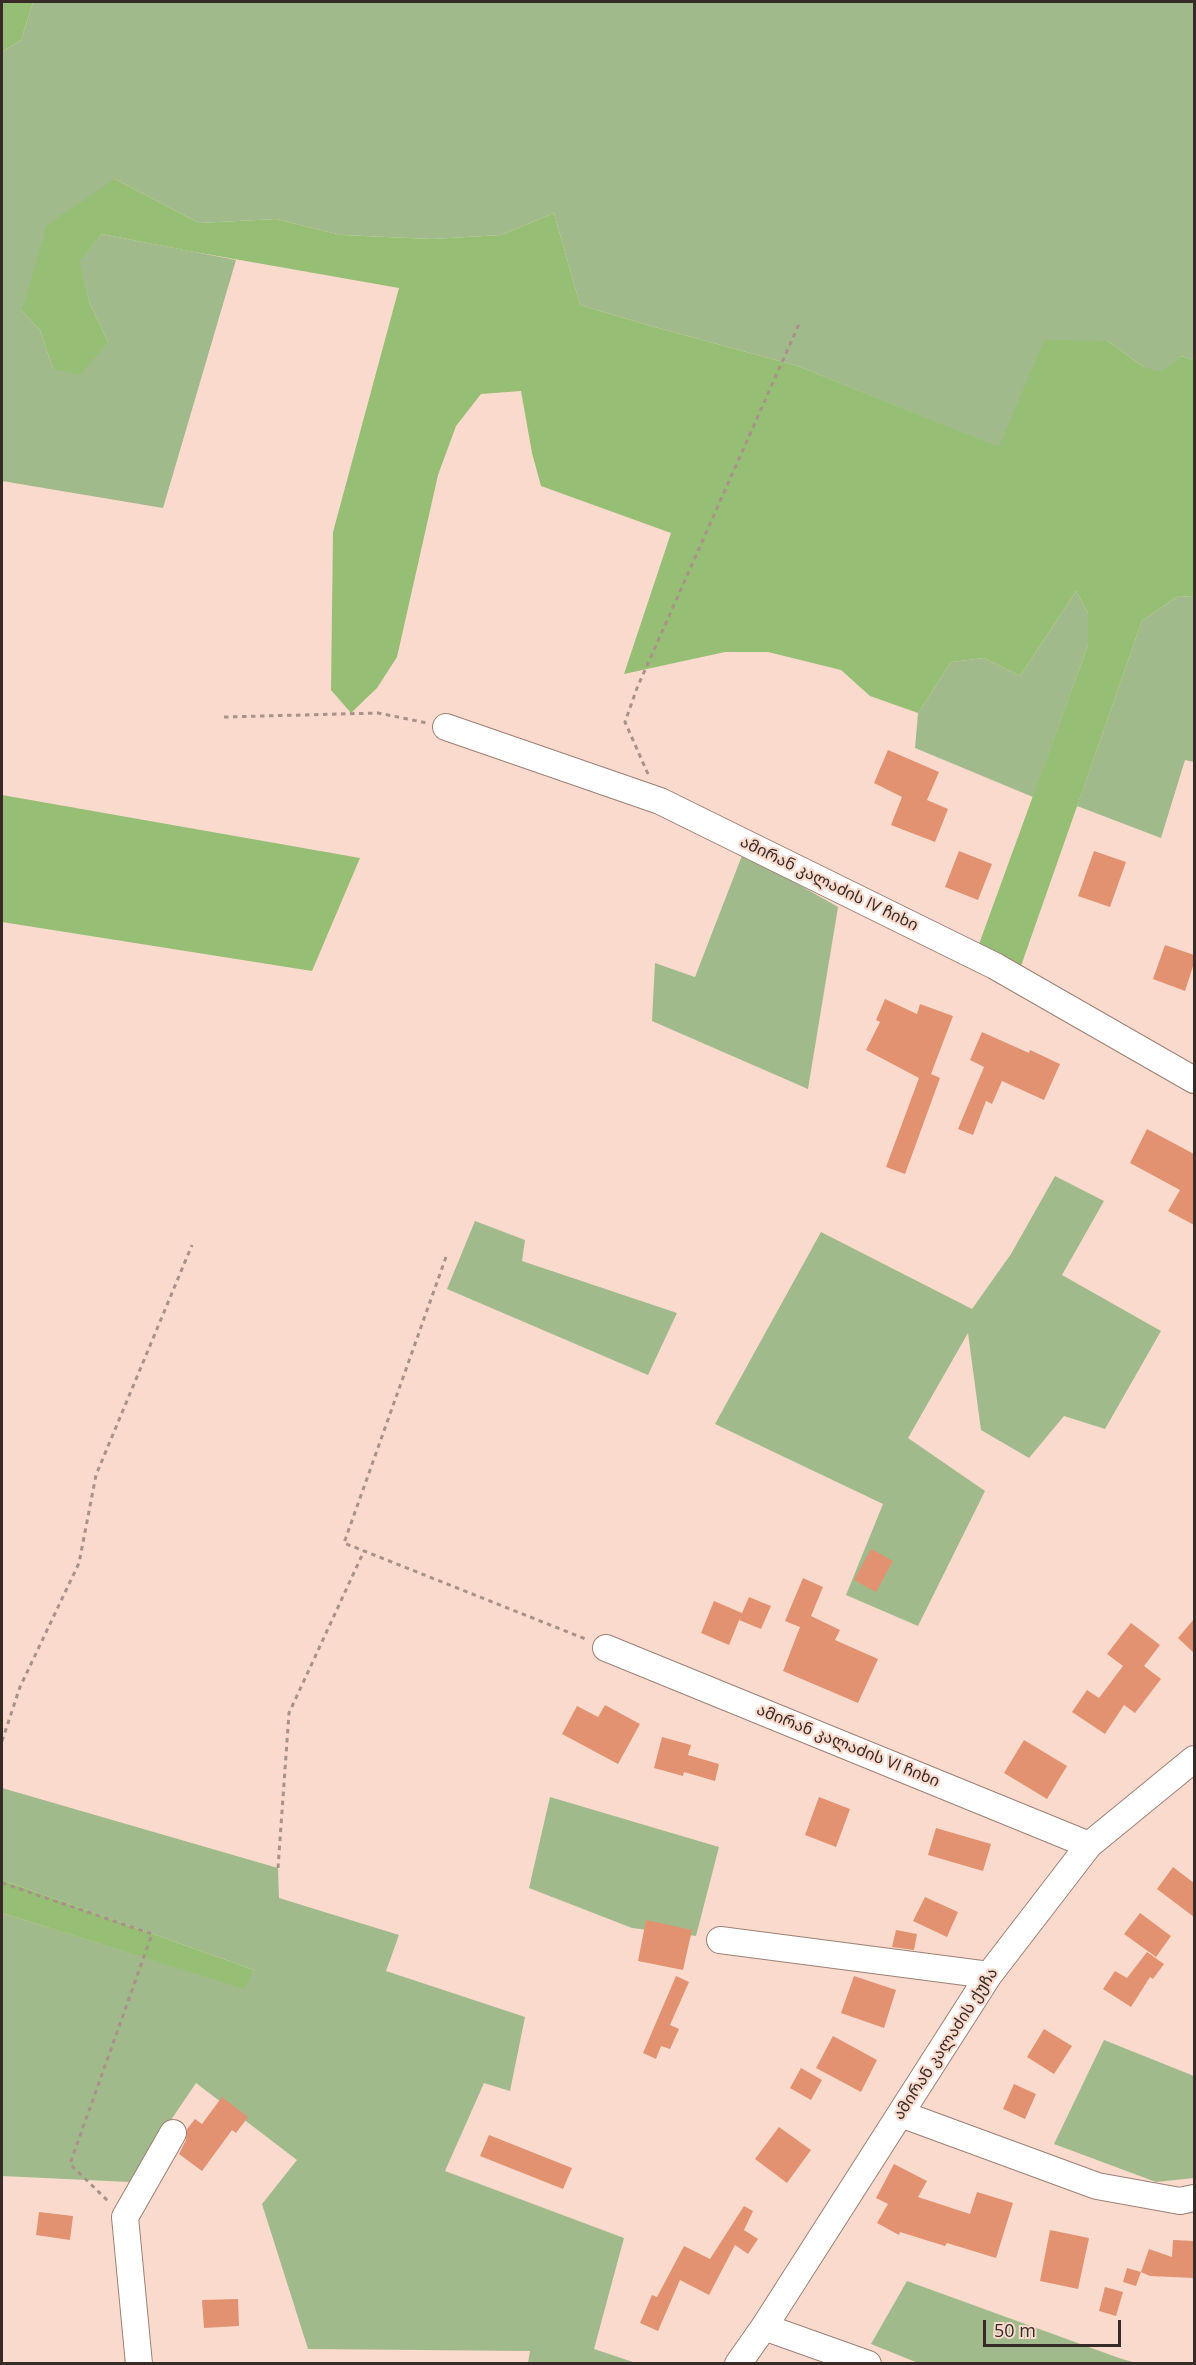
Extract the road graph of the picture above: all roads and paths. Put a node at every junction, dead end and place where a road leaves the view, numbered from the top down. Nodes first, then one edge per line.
1 (799, 324) dead end
2 (224, 717) dead end
3 (446, 727) joint
4 (660, 801) junction
5 (1194, 1080) edge
6 (192, 1245) dead end
7 (446, 1257) dead end
8 (364, 1551) junction
9 (606, 1648) joint
10 (2, 1741) edge
11 (1194, 1760) edge
12 (1089, 1845) junction
13 (278, 1868) dead end
14 (2, 1883) edge
15 (720, 1940) dead end
16 (989, 1975) junction
17 (901, 2114) junction
18 (173, 2133) dead end
19 (1194, 2198) edge
20 (125, 2217) junction
21 (764, 2327) junction
22 (139, 2364) edge
23 (738, 2364) edge
24 (868, 2364) edge

1 - 4 path
2 - 3 path
3 - 4 street, ამირან კალაძის IV ჩიხი
4 - 5 street, ამირან კალაძის IV ჩიხი
6 - 10 path
7 - 8 path
8 - 9 path
8 - 13 path
9 - 12 street, ამირან კალაძის VI ჩიხი
11 - 12 street, ამირან კალაძის ქუჩა
12 - 16 street, ამირან კალაძის ქუჩა
14 - 20 path
15 - 16 street
16 - 17 street, ამირან კალაძის ქუჩა
17 - 19 street
17 - 21 street, ამირან კალაძის ქუჩა
18 - 20 street
20 - 22 street
21 - 23 street, ამირან კალაძის ქუჩა
21 - 24 street

